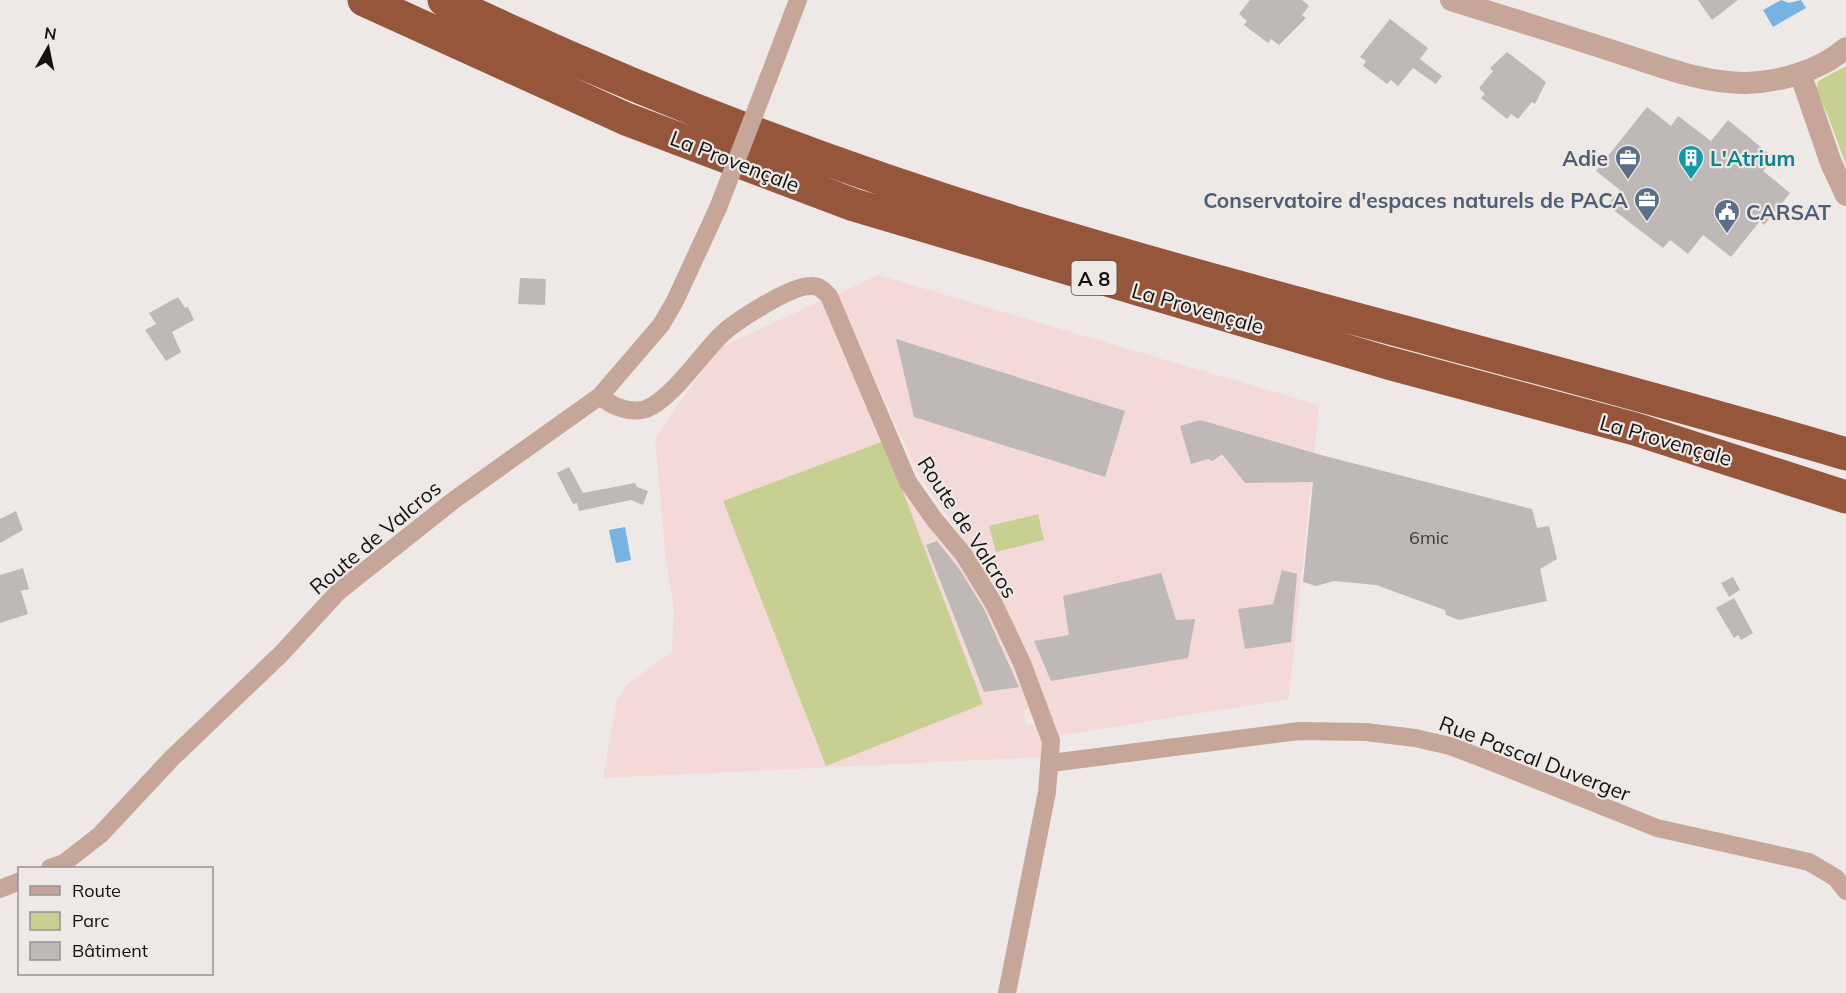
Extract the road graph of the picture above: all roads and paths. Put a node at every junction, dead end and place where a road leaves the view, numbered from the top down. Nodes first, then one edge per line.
1 (364, 0) edge
2 (444, 0) edge
3 (798, 0) edge
4 (1451, 0) edge
5 (1479, 4) edge
6 (1846, 48) edge
7 (1800, 73) junction
8 (1846, 195) edge
9 (1083, 243) junction
10 (600, 396) junction
11 (1846, 436) edge
12 (1846, 454) edge
13 (1846, 496) edge
14 (1051, 764) junction
15 (53, 867) edge
16 (18, 882) edge
17 (0, 889) edge
18 (1846, 891) edge
19 (1007, 993) edge

1 - 13 highway, La Provençale / A 8
2 - 9 highway, La Provençale / A 8
3 - 10 street, Route de Valcros, bridge
4 - 5 street
5 - 7 street
6 - 7 street
7 - 8 street
9 - 11 highway
9 - 12 highway, La Provençale / A 8
10 - 14 street, Route de Valcros
10 - 15 street, Route de Valcros
14 - 18 street, Rue Pascal Duverger
14 - 19 street, Route de Valcros
16 - 17 street

